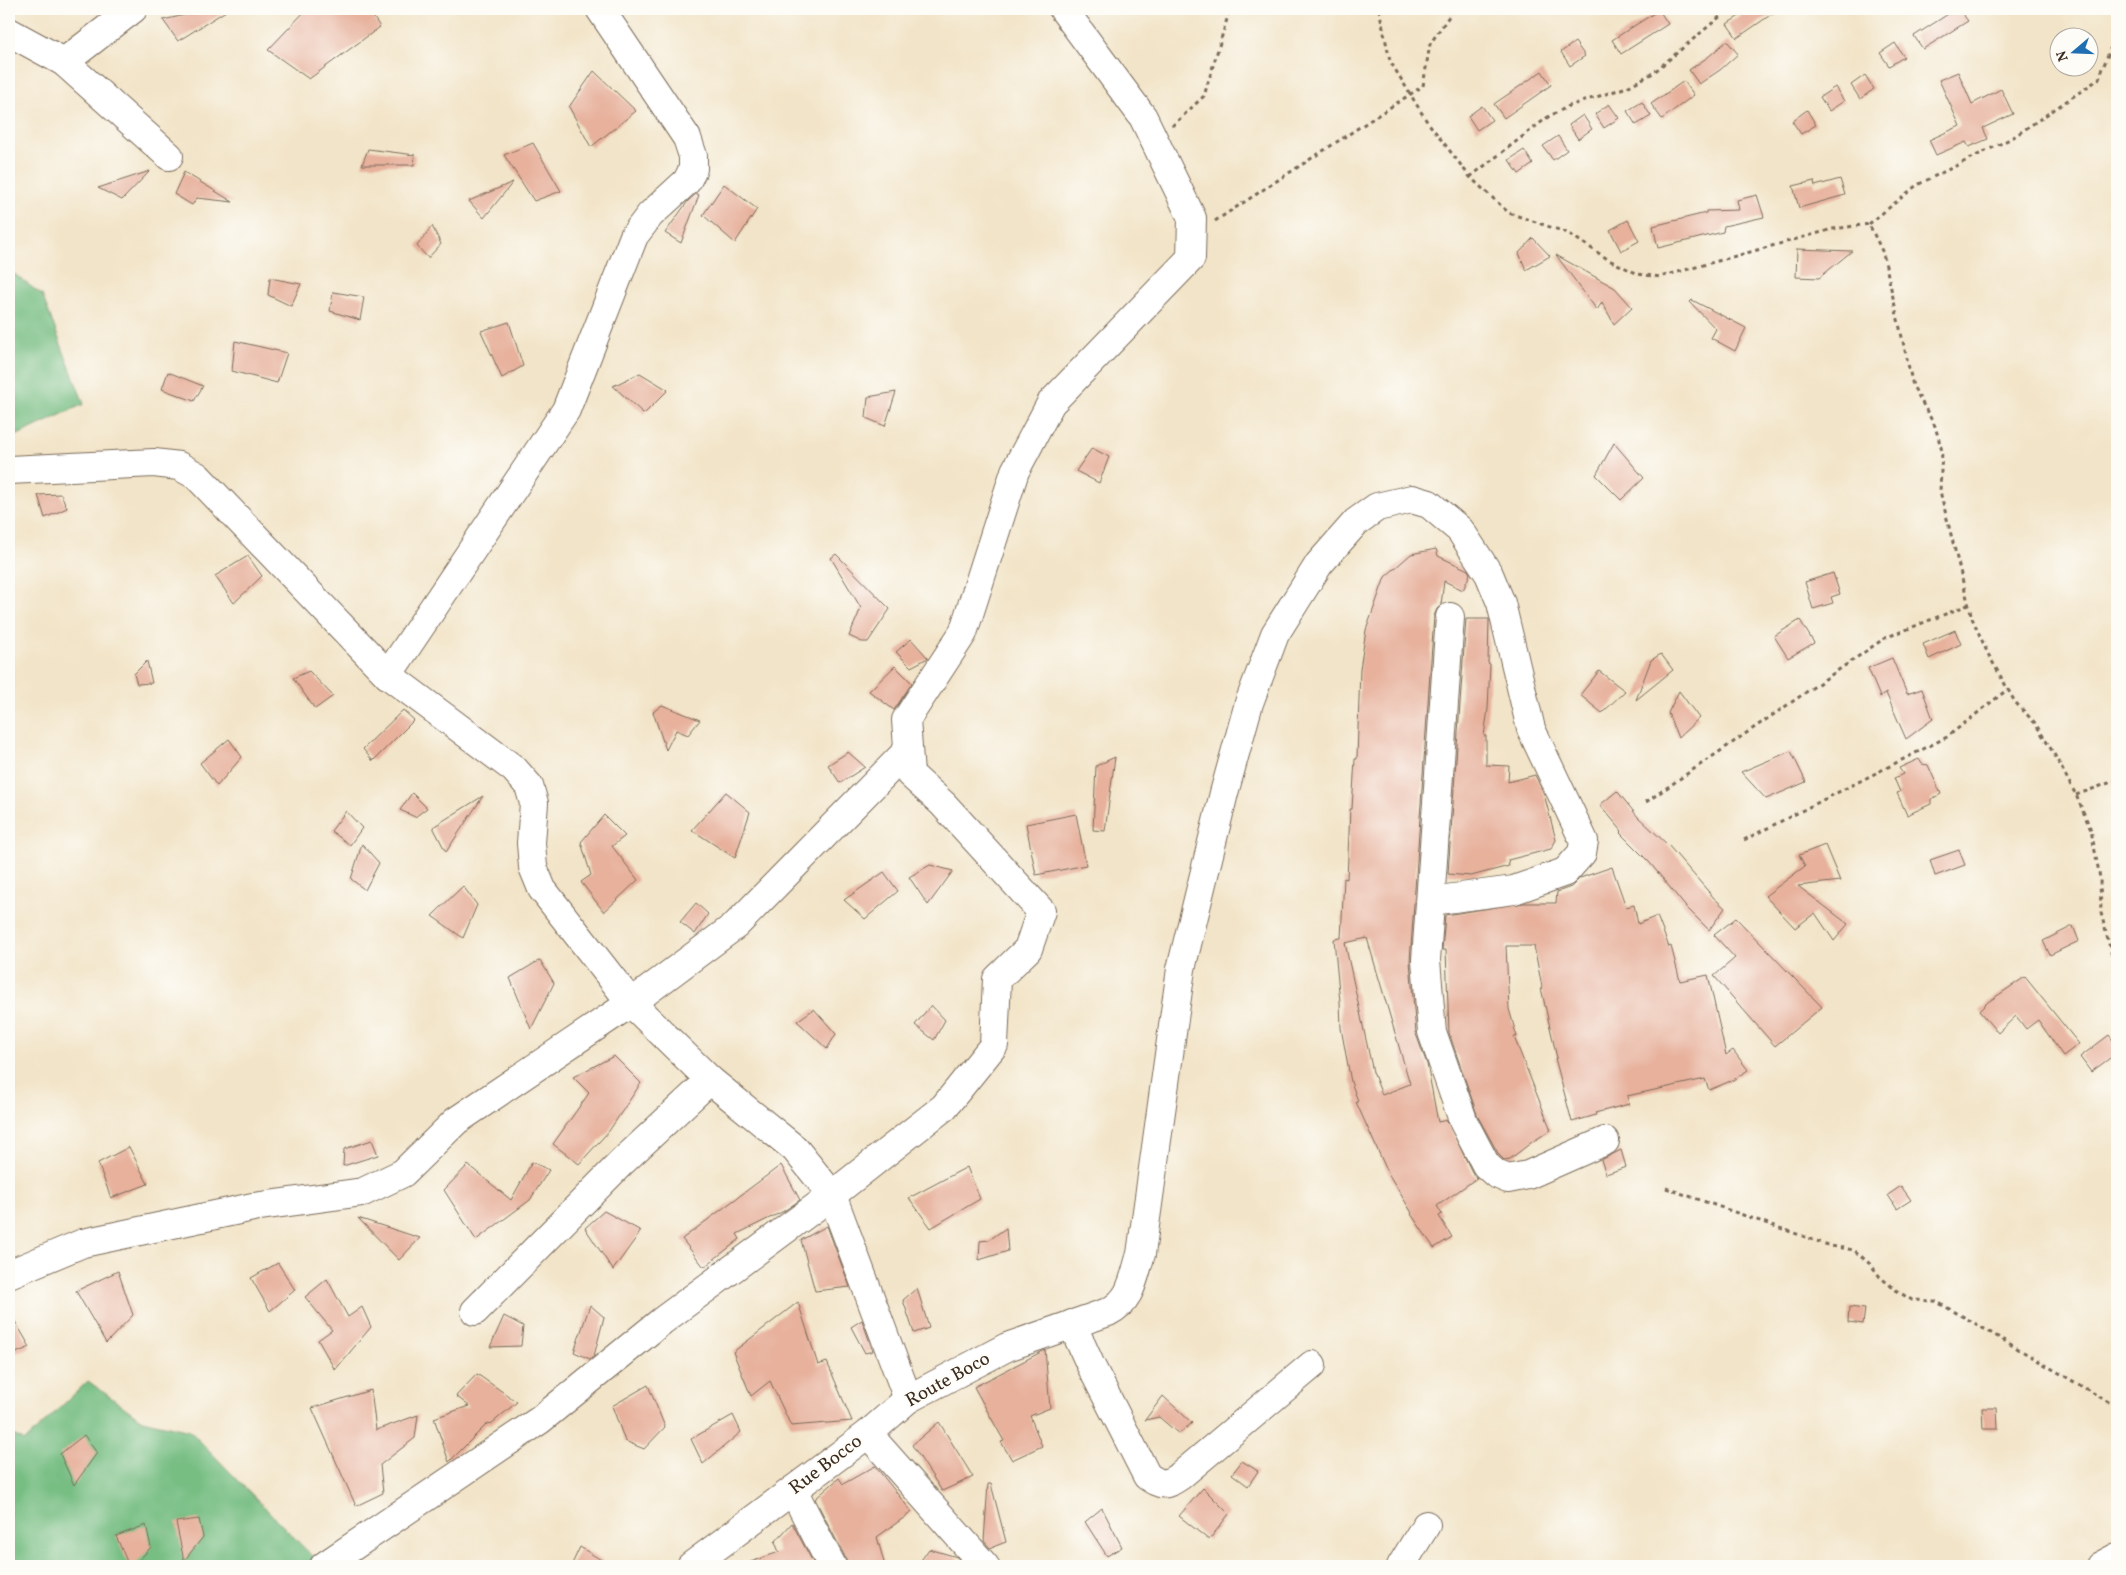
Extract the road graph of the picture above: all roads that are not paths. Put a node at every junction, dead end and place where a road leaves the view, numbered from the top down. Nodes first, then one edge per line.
1 (133, 9) edge
2 (600, 9) edge
3 (1063, 9) edge
4 (9, 32) edge
5 (64, 62) junction
6 (168, 156) dead end
7 (9, 470) edge
8 (1450, 618) dead end
9 (388, 675) junction
10 (908, 750) junction
11 (1432, 901) junction
12 (631, 1003) junction
13 (710, 1080) junction
14 (1605, 1141) dead end
15 (832, 1195) junction
16 (9, 1274) edge
17 (475, 1311) dead end
18 (1072, 1324) junction
19 (1312, 1364) dead end
20 (908, 1399) junction
21 (868, 1434) junction
22 (793, 1490) junction
23 (1426, 1524) dead end
24 (2117, 1557) edge
25 (324, 1566) edge
26 (690, 1566) edge
27 (832, 1566) edge
28 (985, 1566) edge
29 (1401, 1566) edge
30 (2100, 1566) edge

1 - 5 street
2 - 9 street
3 - 10 street
4 - 5 street
5 - 6 street
7 - 9 street
8 - 11 street
9 - 12 street
10 - 12 street
10 - 15 street
11 - 14 street
11 - 18 street, Route Boco
12 - 13 street
12 - 16 street
13 - 15 street
13 - 17 street
15 - 20 street
15 - 25 street
18 - 19 street
18 - 20 street, Route Boco
20 - 21 street, Route Boco
21 - 22 street, Rue Bocco
21 - 28 street, Rue Bocco
22 - 26 street, Rue Bocco
22 - 27 street
23 - 29 street
24 - 30 street

